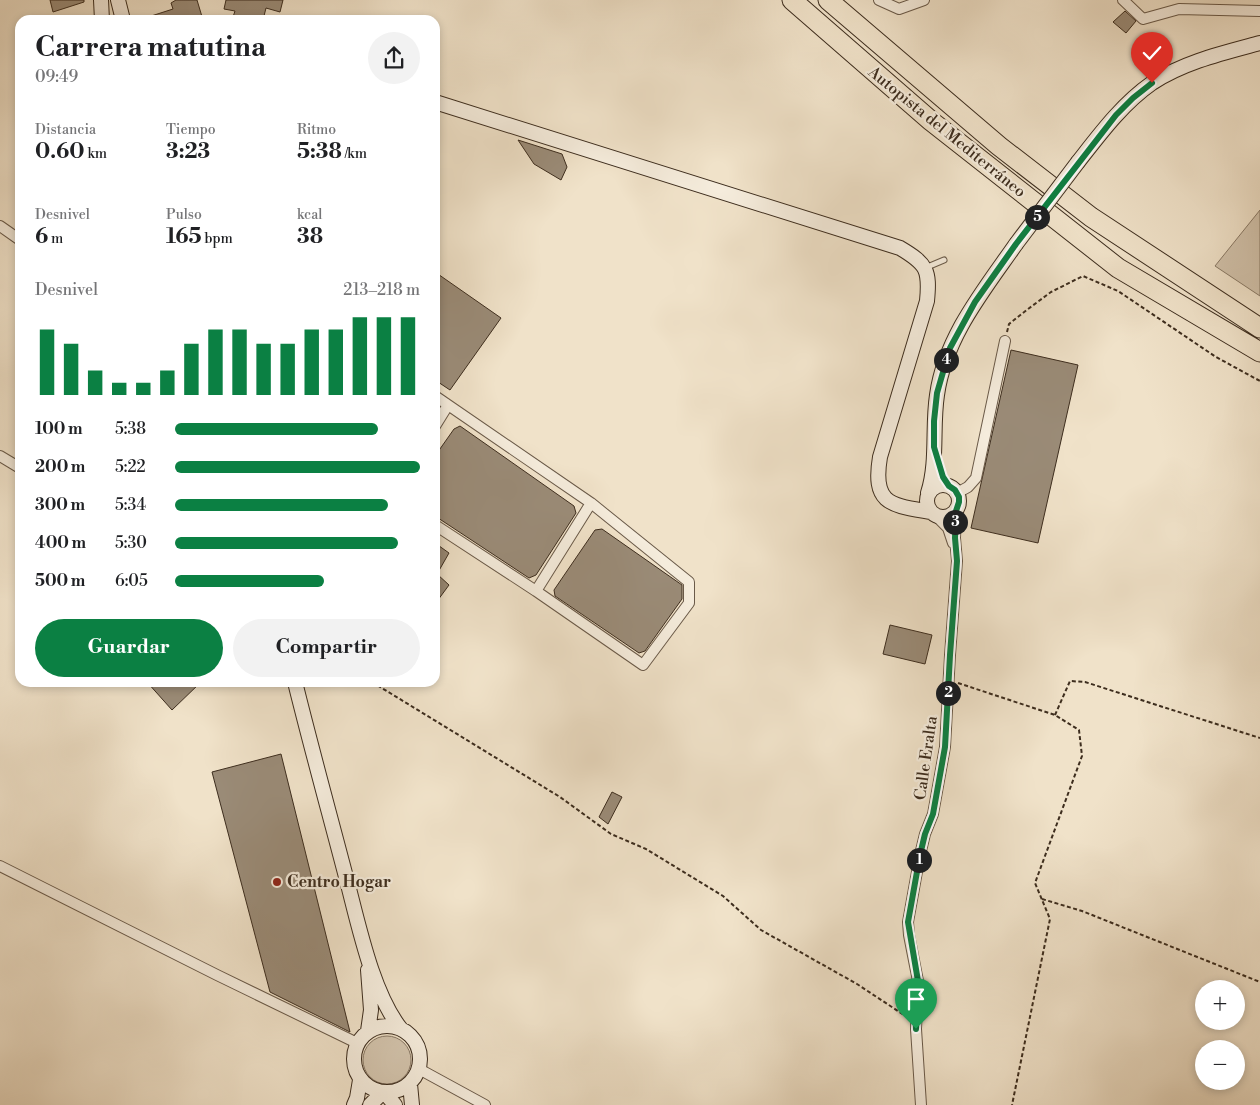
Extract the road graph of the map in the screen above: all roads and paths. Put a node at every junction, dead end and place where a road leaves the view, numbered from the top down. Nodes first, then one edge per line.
1 (101, 0) edge
2 (118, 0) edge
3 (792, 0) edge
4 (828, 0) edge
5 (879, 0) edge
6 (924, 0) edge
7 (1123, 0) edge
8 (1260, 11) edge
9 (102, 15) edge
10 (122, 15) edge
11 (1260, 43) edge
12 (440, 104) edge
13 (0, 226) edge
14 (15, 236) edge
15 (944, 260) dead end
16 (925, 268) junction
17 (1260, 328) edge
18 (1005, 341) joint
19 (1260, 352) edge
20 (1260, 381) edge
21 (440, 399) edge
22 (448, 405) junction
23 (440, 418) edge
24 (934, 447) junction
25 (0, 456) edge
26 (15, 465) edge
27 (953, 489) junction
28 (928, 495) junction
29 (591, 503) junction
30 (901, 507) junction
31 (956, 511) junction
32 (933, 514) junction
33 (440, 528) edge
34 (957, 561) junction
35 (536, 591) junction
36 (949, 680) junction
37 (296, 687) edge
38 (380, 687) edge
39 (1055, 715) junction
40 (1260, 738) edge
41 (0, 866) edge
42 (1042, 899) junction
43 (366, 949) junction
44 (1260, 982) edge
45 (917, 1023) junction
46 (401, 1029) junction
47 (368, 1032) junction
48 (357, 1043) junction
49 (419, 1069) junction
50 (360, 1080) junction
51 (410, 1084) junction
52 (383, 1093) junction
53 (354, 1105) edge
54 (370, 1105) edge
55 (395, 1105) edge
56 (412, 1105) edge
57 (485, 1105) edge
58 (921, 1105) edge
59 (1012, 1105) edge

1 - 9 street
2 - 10 street
3 - 19 highway, Autopista del Mediterráneo
4 - 17 highway, Autopista del Mediterráneo
5 - 6 street
7 - 8 street
11 - 24 street, bridge
12 - 16 street
13 - 14 street
15 - 16 lane
16 - 30 street
18 - 20 path
18 - 27 street
21 - 22 street
22 - 23 street
22 - 29 street
24 - 27 street
24 - 28 street
25 - 26 street
27 - 28 street
27 - 31 street
28 - 30 street
28 - 32 street
29 - 35 street
29 - 35 street
30 - 32 street
31 - 32 street
31 - 34 street
32 - 34 street
33 - 35 street
34 - 36 street, Calle Eralta
36 - 39 path
36 - 45 street, Calle Eralta
37 - 43 street
38 - 45 path
39 - 40 path
39 - 42 path
41 - 48 street
42 - 44 path
42 - 59 path
43 - 46 street
43 - 47 street
45 - 58 street, Calle Eralta
46 - 47 street
46 - 49 street
47 - 48 street
48 - 50 street
49 - 51 street
49 - 57 street
50 - 52 street
50 - 53 street
51 - 52 street
51 - 56 street
52 - 54 street
52 - 55 street

